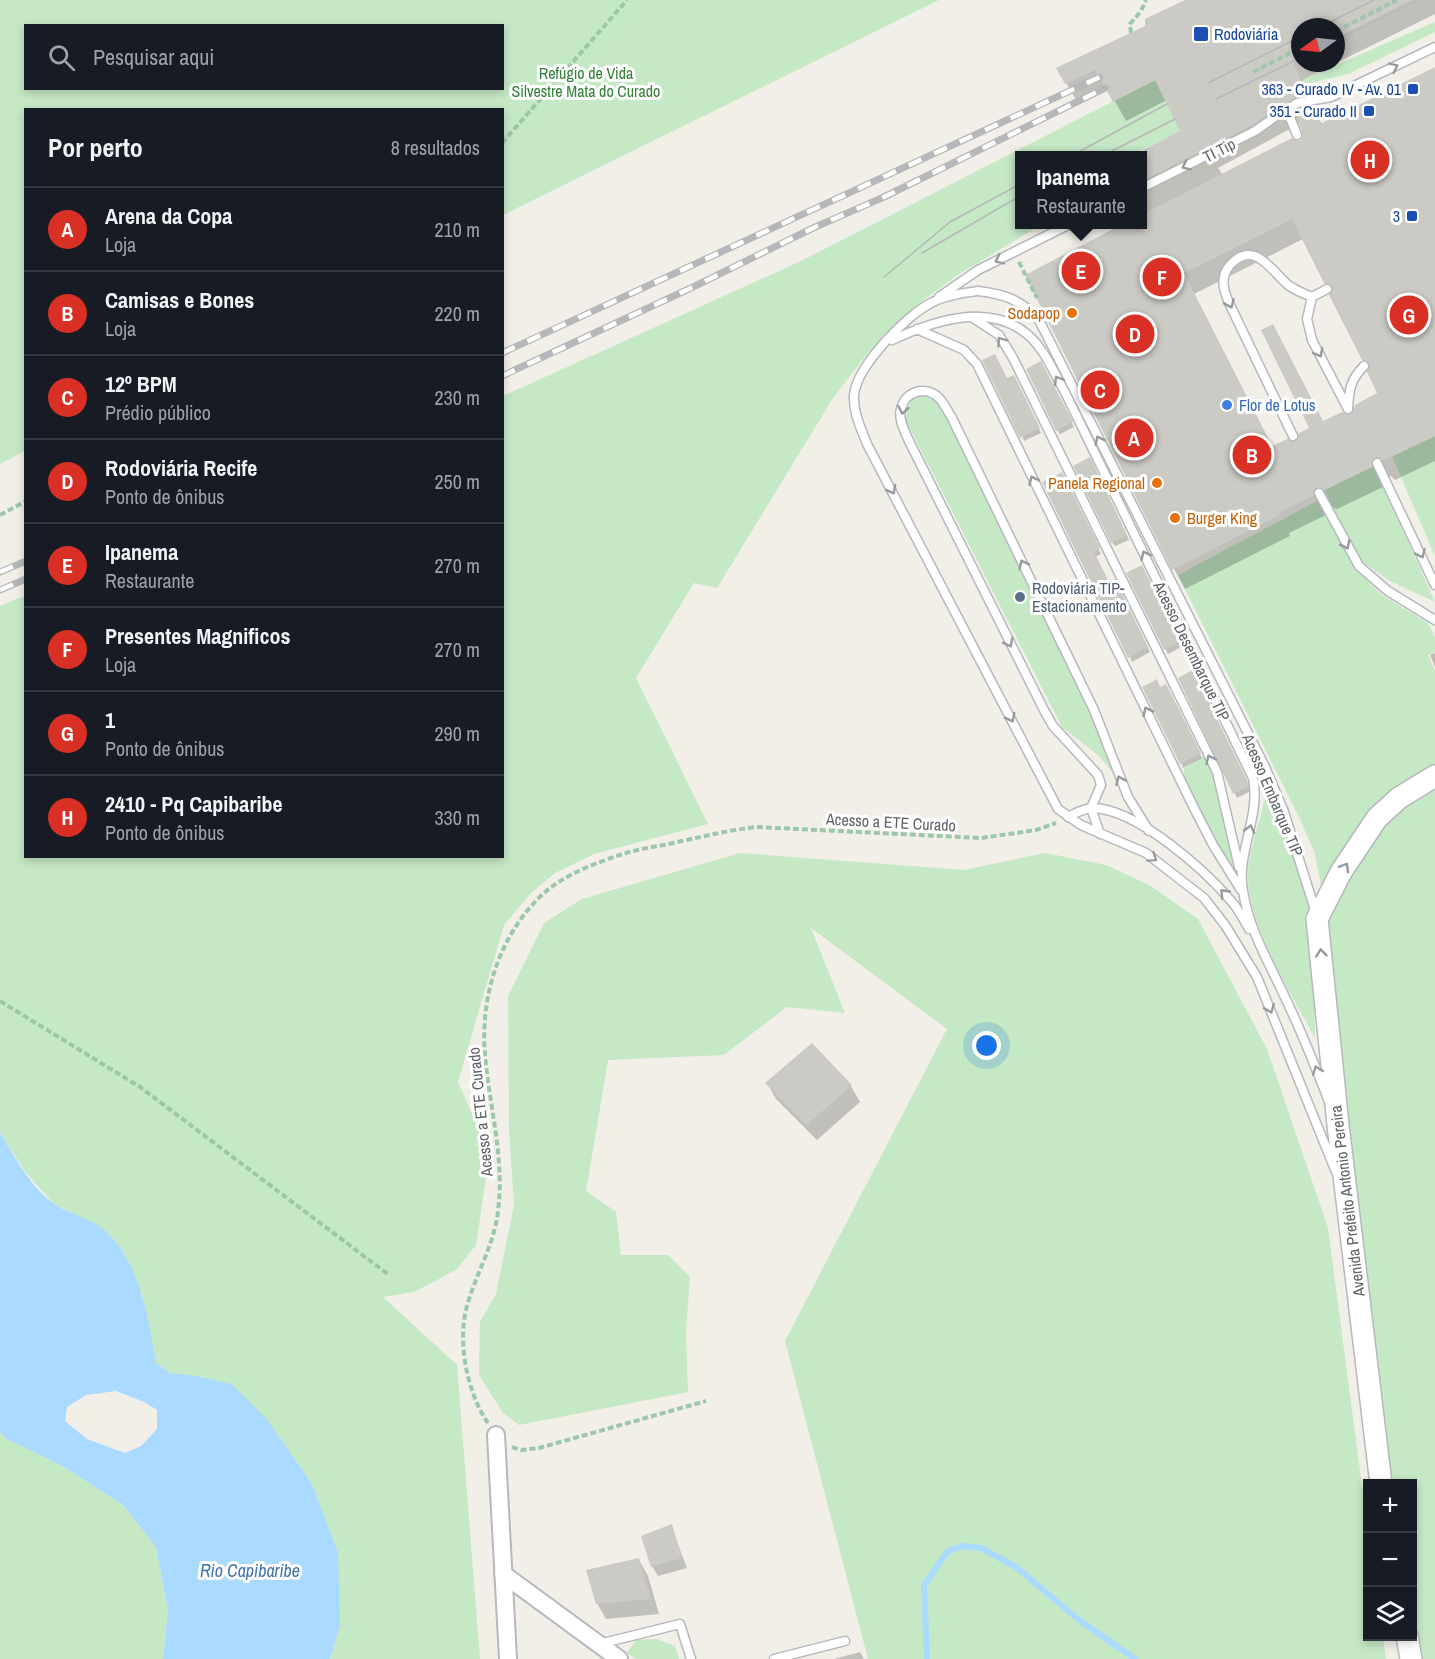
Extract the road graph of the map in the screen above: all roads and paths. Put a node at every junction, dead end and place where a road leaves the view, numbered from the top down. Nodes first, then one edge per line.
1 (627, 0) edge
2 (1146, 0) edge
3 (1397, 0) edge
4 (1345, 26) edge
5 (1131, 33) dead end
6 (1435, 47) edge
7 (1291, 52) edge
8 (1252, 72) dead end
9 (1290, 118) junction
10 (1298, 135) dead end
11 (504, 140) edge
12 (1147, 186) edge
13 (1062, 229) edge
14 (1327, 290) dead end
15 (1312, 297) junction
16 (932, 302) junction
17 (968, 316) junction
18 (917, 329) junction
19 (884, 343) junction
20 (1364, 366) dead end
21 (1293, 436) dead end
22 (1377, 463) dead end
23 (1319, 493) dead end
24 (24, 502) edge
25 (0, 515) edge
26 (1435, 585) edge
27 (1435, 620) edge
28 (1435, 776) edge
29 (1091, 808) junction
30 (1068, 818) junction
31 (1149, 831) junction
32 (1100, 834) junction
33 (1241, 876) junction
34 (1243, 893) junction
35 (1317, 919) junction
36 (1256, 941) junction
37 (0, 1000) edge
38 (1338, 1125) junction
39 (1347, 1199) junction
40 (389, 1275) dead end
41 (706, 1401) dead end
42 (496, 1435) junction
43 (1380, 1479) edge
44 (503, 1574) junction
45 (845, 1641) dead end
46 (1408, 1641) edge
47 (599, 1644) junction
48 (508, 1659) edge
49 (619, 1659) edge
50 (691, 1659) edge
51 (774, 1659) edge
52 (1411, 1659) edge

1 - 11 path
2 - 5 path
3 - 4 path
9 -> 6 lane
7 - 8 path
9 - 10 lane
9 -> 12 lane, TI Tip
13 -> 16 lane
14 - 15 lane
15 -> 20 lane
15 -> 21 lane
16 - 19 lane
35 -> 16 lane, Acesso Embarque TIP, bridge
17 - 18 lane, Acesso Desembarque TIP
33 -> 17 lane
33 -> 17 lane, Acesso Desembarque TIP
18 - 19 lane, Acesso Desembarque TIP
34 -> 18 lane
19 -> 30 lane
22 -> 26 lane
23 -> 27 lane
24 - 25 path
35 -> 28 street
29 - 30 lane
29 - 31 lane
31 -> 29 lane
29 - 32 lane
30 - 32 lane
30 - 42 path, Acesso a ETE Curado
36 -> 31 lane
32 -> 39 lane
33 - 34 lane, Acesso Desembarque TIP
34 - 36 lane, Acesso Desembarque TIP
38 -> 35 street, Avenida Prefeito Antonio Pereira
38 -> 36 lane, Acesso Desembarque TIP
37 - 40 path
38 - 39 street, Avenida Prefeito Antonio Pereira
39 - 43 street, Avenida Prefeito Antonio Pereira
41 - 42 path, Acesso a ETE Curado
42 - 44 street
44 - 47 street
44 - 48 street
45 - 51 lane
46 - 52 street
47 - 49 street
47 - 50 lane

